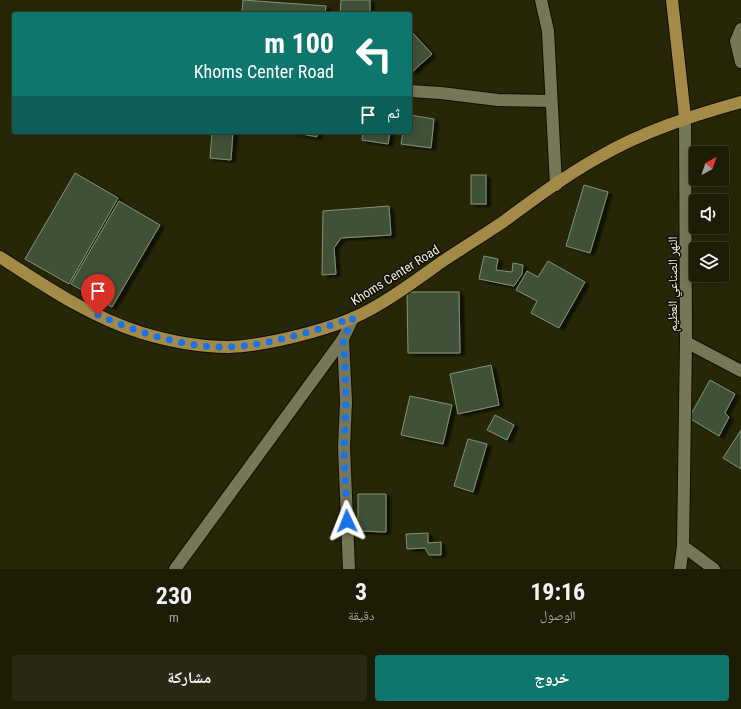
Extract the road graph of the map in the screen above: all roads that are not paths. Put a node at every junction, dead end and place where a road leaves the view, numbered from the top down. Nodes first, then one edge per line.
1 (541, 0) edge
2 (672, 0) edge
3 (741, 29) edge
4 (741, 62) edge
5 (412, 91) edge
6 (550, 101) junction
7 (741, 102) edge
8 (685, 118) junction
9 (556, 185) junction
10 (0, 257) edge
11 (353, 318) junction
12 (343, 340) junction
13 (686, 342) junction
14 (741, 371) edge
15 (683, 546) junction
16 (175, 569) edge
17 (349, 569) edge
18 (680, 569) edge
19 (714, 569) edge

1 - 6 street
2 - 8 main road, النهر الصناعي العظيم
3 - 4 street
5 - 6 street
6 - 9 street
7 - 8 main road, Khoms Center Road
8 - 9 main road, Khoms Center Road
8 - 13 street, النهر الصناعي العظيم
9 - 11 main road, Khoms Center Road
10 - 11 main road, Khoms Center Road
11 - 12 street
12 - 16 street
12 - 17 street
13 - 14 street
13 - 15 street, النهر الصناعي العظيم
15 - 18 street, النهر الصناعي العظيم
15 - 19 street

